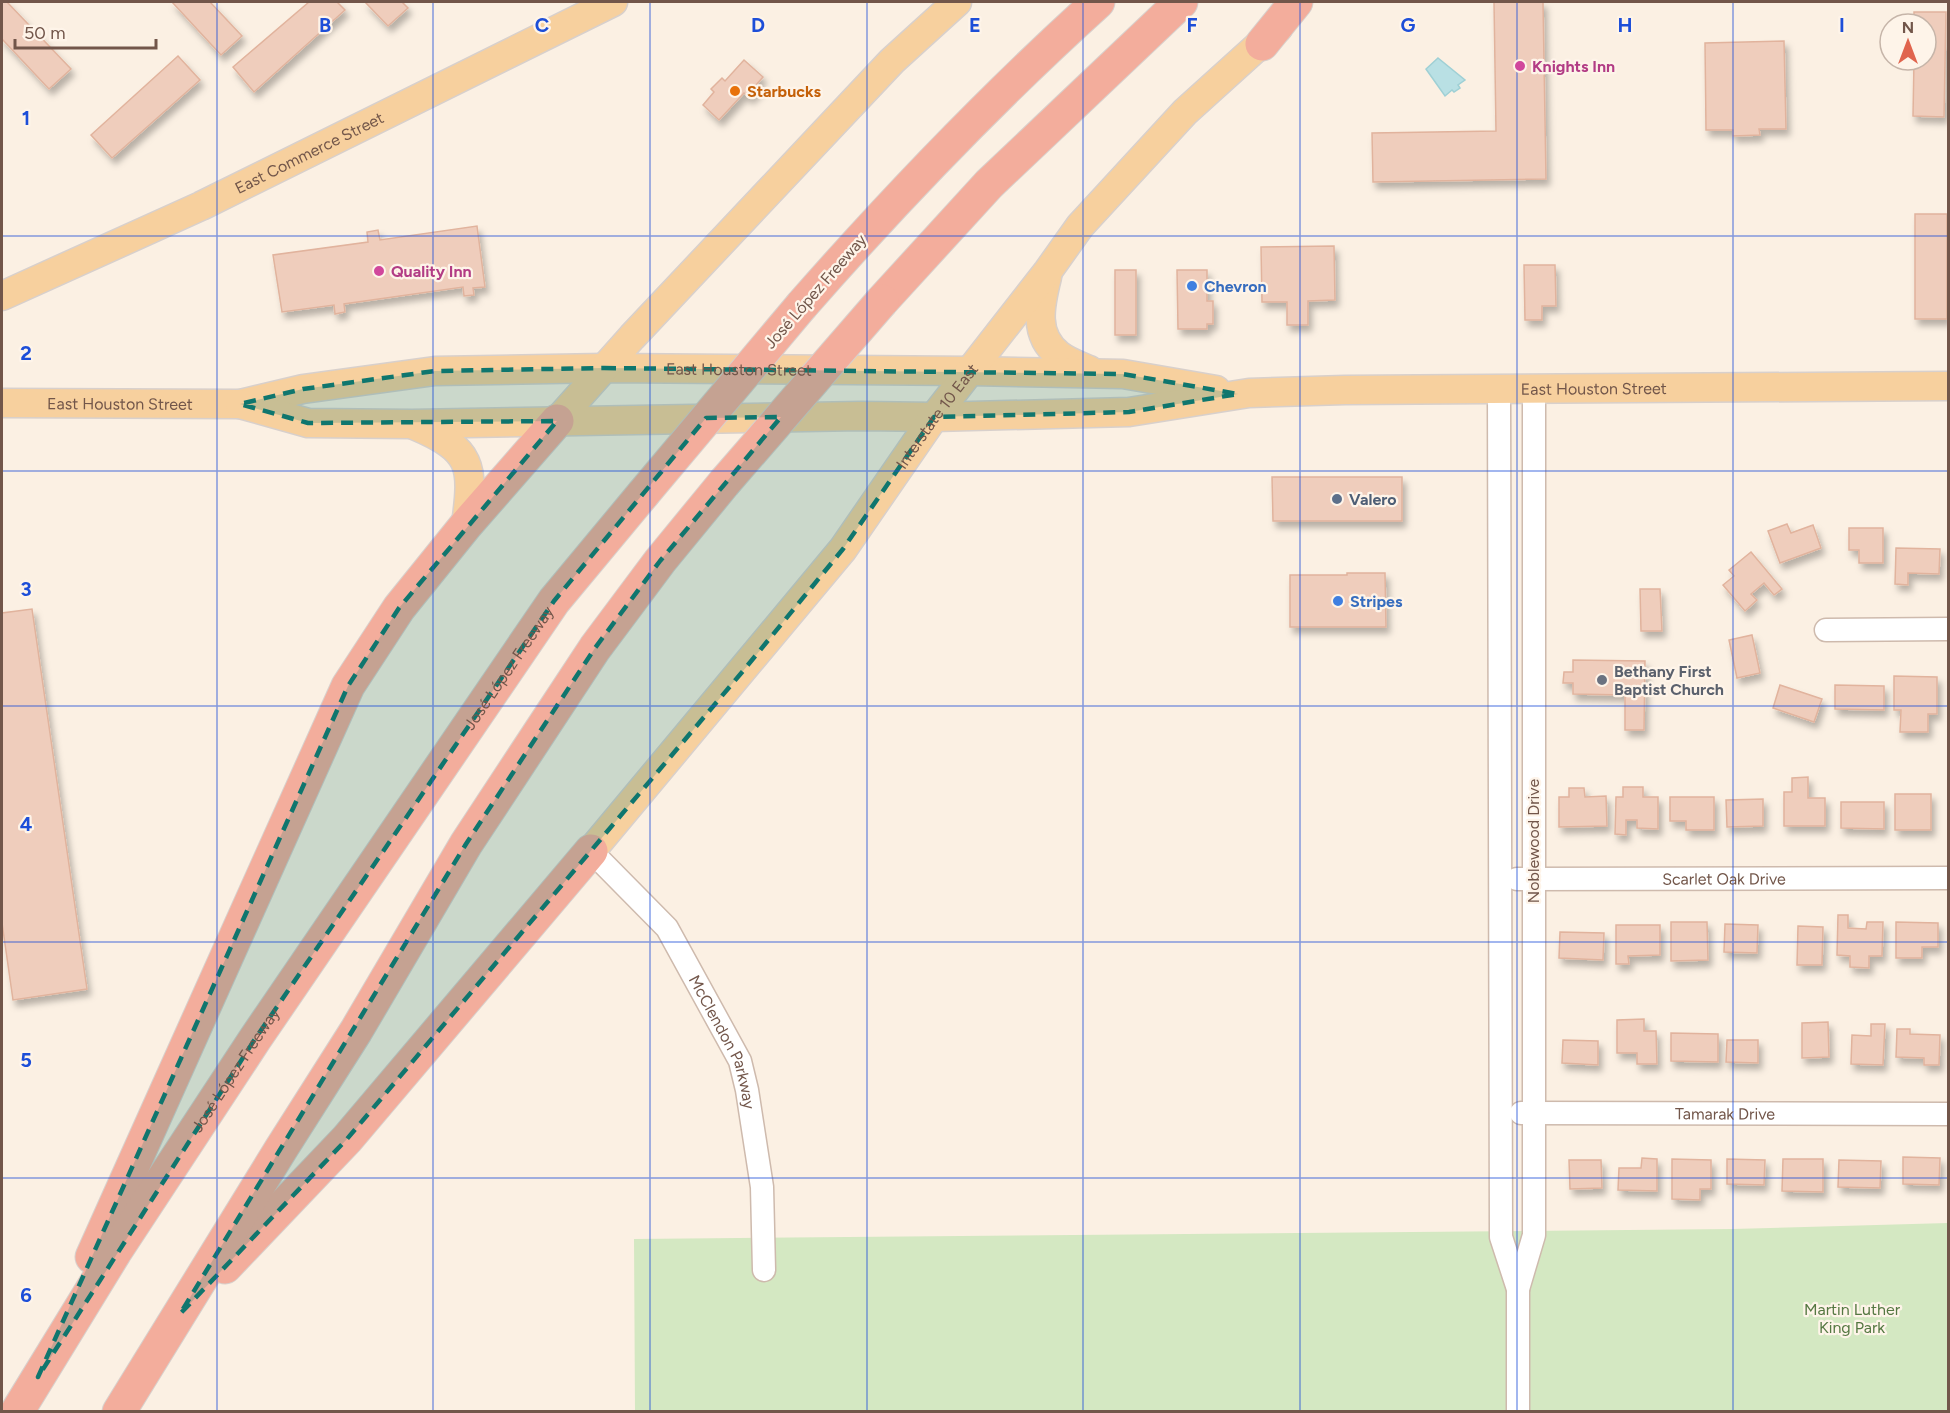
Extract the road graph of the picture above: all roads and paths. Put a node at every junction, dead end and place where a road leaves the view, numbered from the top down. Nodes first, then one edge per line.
1 (613, 2) edge
2 (957, 2) edge
3 (1098, 2) edge
4 (1181, 2) edge
5 (1296, 2) edge
6 (1305, 2) edge
7 (1262, 44) junction
8 (1048, 271) junction
9 (2, 296) edge
10 (604, 368) junction
11 (971, 371) junction
12 (1096, 374) junction
13 (1948, 386) edge
14 (1499, 390) junction
15 (1534, 390) junction
16 (1239, 394) junction
17 (7, 398) edge
18 (240, 404) junction
19 (934, 417) junction
20 (557, 421) junction
21 (412, 424) junction
22 (466, 525) junction
23 (1948, 629) edge
24 (1826, 630) dead end
25 (591, 851) junction
26 (1948, 878) edge
27 (1501, 879) junction
28 (1533, 879) junction
29 (1502, 1113) junction
30 (1534, 1113) junction
31 (1948, 1114) edge
32 (764, 1270) dead end
33 (1518, 1290) junction
34 (180, 1314) junction
35 (38, 1377) junction
36 (17, 1412) edge
37 (118, 1412) edge
38 (1518, 1412) edge

1 - 9 main road, East Commerce Street
2 - 10 main road
3 - 35 highway, José López Freeway, bridge
4 - 34 highway, bridge
5 - 7 highway
6 - 7 main road, Interstate 10 East
7 - 8 main road, Interstate 10 East
8 - 11 main road, Interstate 10 East
8 - 12 main road
10 - 11 main road, East Houston Street
10 - 18 main road, East Houston Street
10 - 20 main road
11 - 12 main road, East Houston Street
11 - 19 main road, Interstate 10 East
12 - 16 main road, East Houston Street
13 - 15 main road, East Houston Street
14 - 15 main road, East Houston Street
14 - 16 main road, East Houston Street
14 - 27 street, Noblewood Drive
15 - 28 street, Noblewood Drive
16 - 19 main road, East Houston Street
17 - 18 main road, East Houston Street
18 - 21 main road, East Houston Street
19 - 20 main road, East Houston Street
19 - 25 main road, Interstate 10 East
20 - 21 main road, East Houston Street
20 - 22 highway
21 - 22 main road
22 - 35 highway
23 - 24 street
25 - 32 street, McClendon Parkway
25 - 34 highway
26 - 28 street, Scarlet Oak Drive
27 - 28 street, Scarlet Oak Drive
27 - 29 street, Noblewood Drive
28 - 30 street, Noblewood Drive
29 - 30 street, Tamarak Drive
29 - 33 street, Noblewood Drive
30 - 31 street, Tamarak Drive
30 - 33 street, Noblewood Drive
33 - 38 street, Noblewood Drive
34 - 37 highway
35 - 36 highway, José López Freeway

